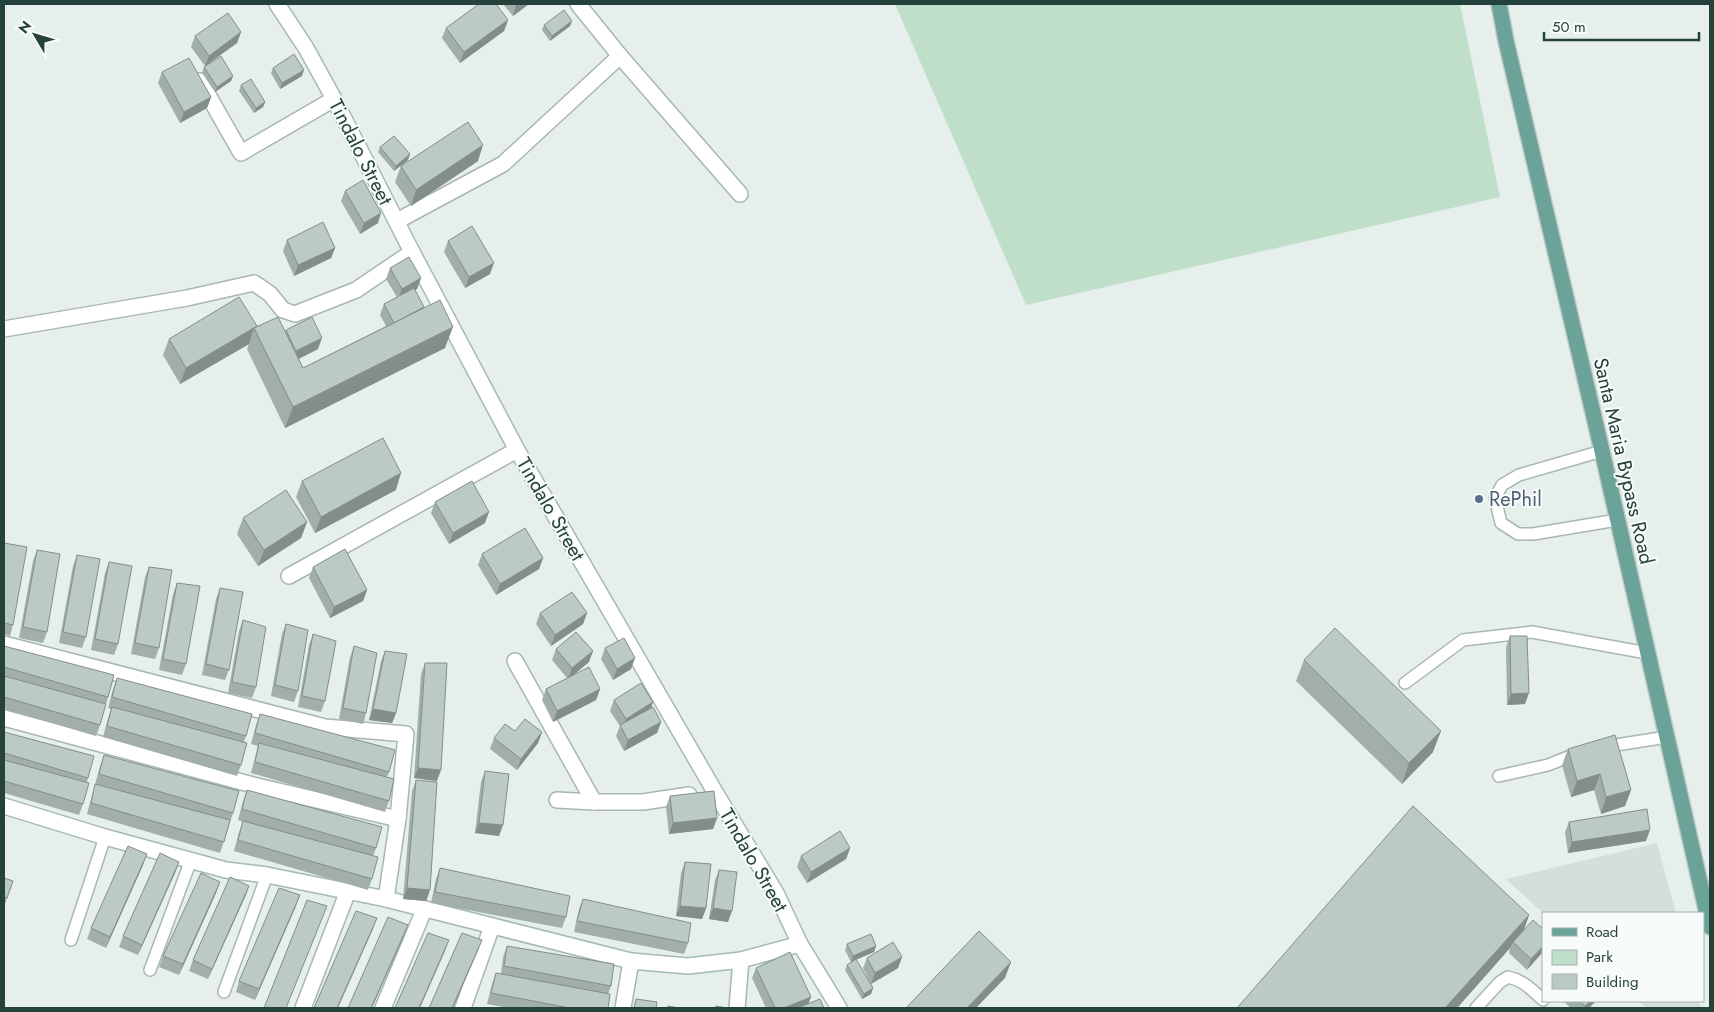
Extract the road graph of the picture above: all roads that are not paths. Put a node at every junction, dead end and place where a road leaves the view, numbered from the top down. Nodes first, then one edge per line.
1 (276, 4) edge
2 (578, 4) edge
3 (1499, 4) edge
4 (620, 56) junction
5 (191, 65) edge
6 (334, 99) junction
7 (740, 194) dead end
8 (396, 221) junction
9 (412, 252) junction
10 (4, 328) edge
11 (517, 450) junction
12 (1602, 451) junction
13 (1617, 520) junction
14 (289, 576) dead end
15 (4, 644) edge
16 (1647, 653) junction
17 (515, 661) dead end
18 (1406, 684) dead end
19 (4, 718) edge
20 (1667, 737) junction
21 (1498, 776) dead end
22 (715, 792) junction
23 (557, 800) dead end
24 (594, 802) junction
25 (4, 806) edge
26 (398, 819) junction
27 (105, 837) junction
28 (191, 860) junction
29 (267, 874) junction
30 (348, 891) junction
31 (386, 899) junction
32 (424, 910) junction
33 (492, 926) junction
34 (1710, 927) edge
35 (71, 940) dead end
36 (800, 944) junction
37 (741, 960) junction
38 (631, 961) junction
39 (150, 970) dead end
40 (224, 992) dead end
41 (1542, 999) edge
42 (303, 1008) edge
43 (383, 1008) edge
44 (463, 1008) edge
45 (623, 1008) edge
46 (737, 1008) edge
47 (839, 1008) edge
48 (1476, 1008) edge

1 - 6 street, Tindalo Street
2 - 4 street
3 - 12 main road, Santa Maria Bypass Road
4 - 7 street
4 - 8 street
5 - 6 street
6 - 8 street, Tindalo Street
8 - 9 street, Tindalo Street
9 - 10 street
9 - 11 street, Tindalo Street
11 - 14 street
11 - 22 street, Tindalo Street
12 - 13 main road, Santa Maria Bypass Road
12 - 13 lane
13 - 16 main road, Santa Maria Bypass Road
15 - 26 street
16 - 18 lane
16 - 20 main road, Santa Maria Bypass Road
17 - 24 street
19 - 26 street
20 - 21 lane
20 - 34 main road, Santa Maria Bypass Road
22 - 24 street
22 - 36 street, Tindalo Street
23 - 24 street
25 - 27 street
26 - 31 street
27 - 28 street
27 - 35 lane
28 - 29 street
28 - 39 lane
29 - 30 street
29 - 40 lane
30 - 31 street
30 - 42 street
31 - 32 street
32 - 33 street
32 - 43 street
33 - 38 street
33 - 44 street
36 - 37 street
36 - 47 street, Tindalo Street
37 - 38 street
37 - 46 street
38 - 45 street
41 - 48 lane

